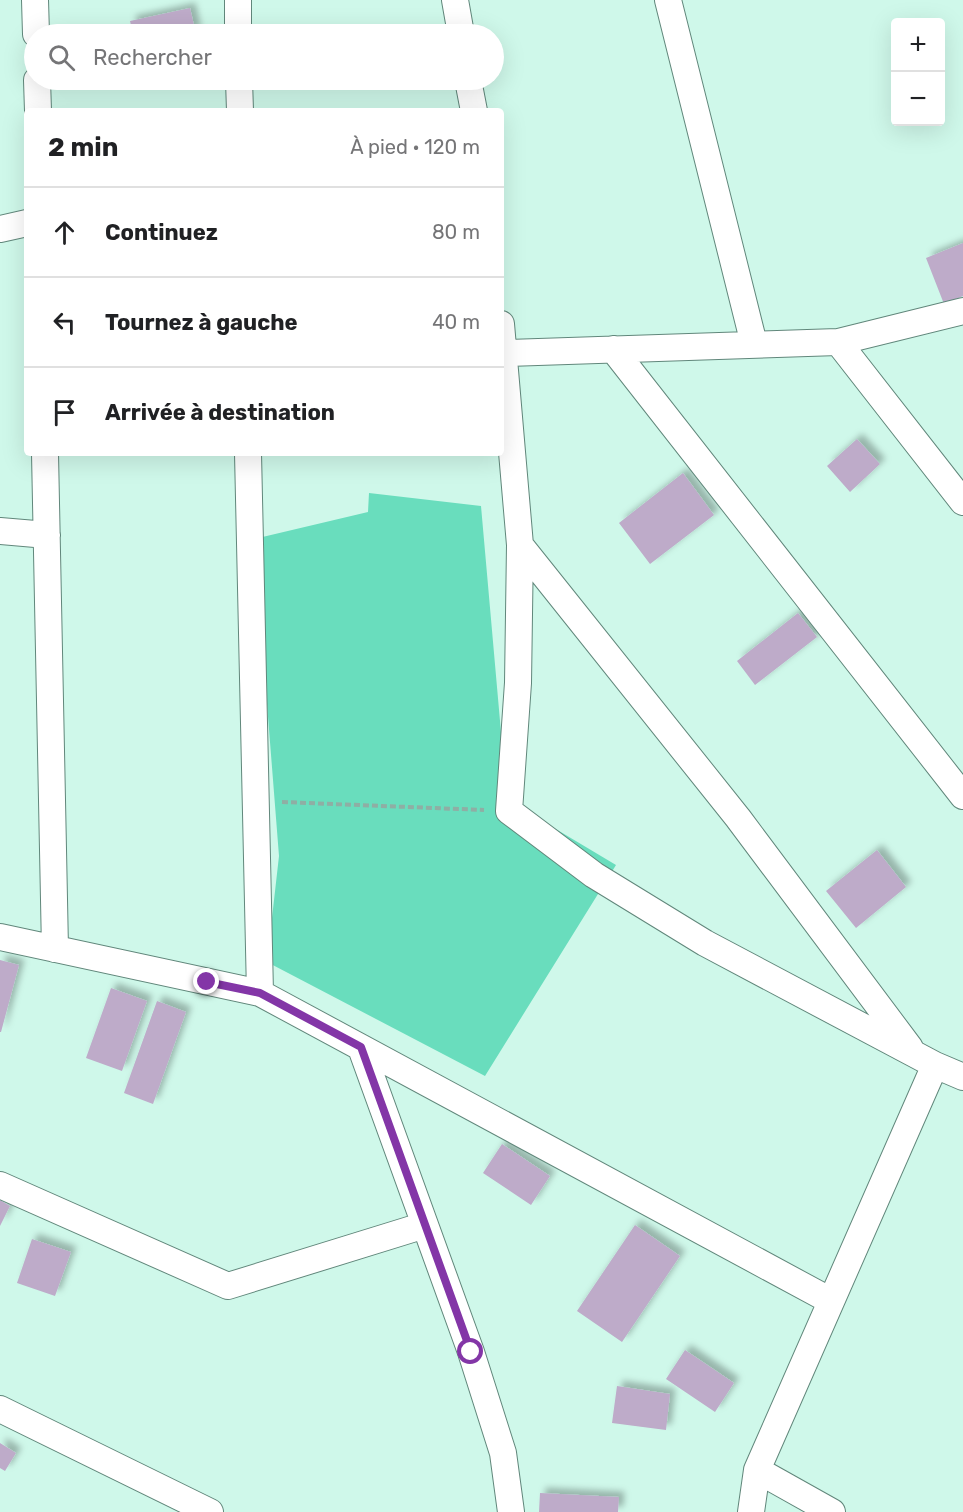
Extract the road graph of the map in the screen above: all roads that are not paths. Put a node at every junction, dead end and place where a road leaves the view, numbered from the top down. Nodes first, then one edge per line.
1 (35, 0) edge
2 (238, 0) edge
3 (455, 0) edge
4 (668, 0) edge
5 (36, 24) edge
6 (238, 24) edge
7 (459, 24) edge
8 (37, 90) edge
9 (239, 90) edge
10 (470, 90) edge
11 (38, 108) edge
12 (240, 108) edge
13 (473, 108) edge
14 (24, 224) edge
15 (0, 229) edge
16 (963, 311) edge
17 (838, 342) junction
18 (754, 344) junction
19 (504, 346) edge
20 (613, 349) junction
21 (505, 353) junction
22 (45, 456) edge
23 (248, 456) edge
24 (963, 502) edge
25 (0, 531) edge
26 (47, 535) junction
27 (520, 545) junction
28 (963, 796) edge
29 (0, 937) edge
30 (55, 949) junction
31 (260, 993) junction
32 (361, 1047) junction
33 (924, 1059) junction
34 (963, 1077) edge
35 (0, 1185) edge
36 (425, 1226) junction
37 (831, 1301) junction
38 (0, 1409) edge
39 (757, 1470) junction
40 (210, 1512) edge
41 (511, 1512) edge
42 (751, 1512) edge
43 (832, 1512) edge

1 - 5 street
2 - 6 street
3 - 7 street
4 - 18 street
8 - 11 street
9 - 12 street
10 - 13 street
14 - 15 street
16 - 17 street
17 - 18 street
17 - 24 street
18 - 20 street
19 - 21 street
20 - 21 street
20 - 28 street
21 - 27 street
22 - 26 street
23 - 31 street
25 - 26 street
26 - 30 street
27 - 33 street
27 - 33 street
29 - 30 street
30 - 31 street
31 - 32 street
32 - 36 street
32 - 37 street
33 - 34 street
33 - 37 street
35 - 36 street
36 - 41 street
37 - 39 street
38 - 40 street
39 - 42 street
39 - 43 street

